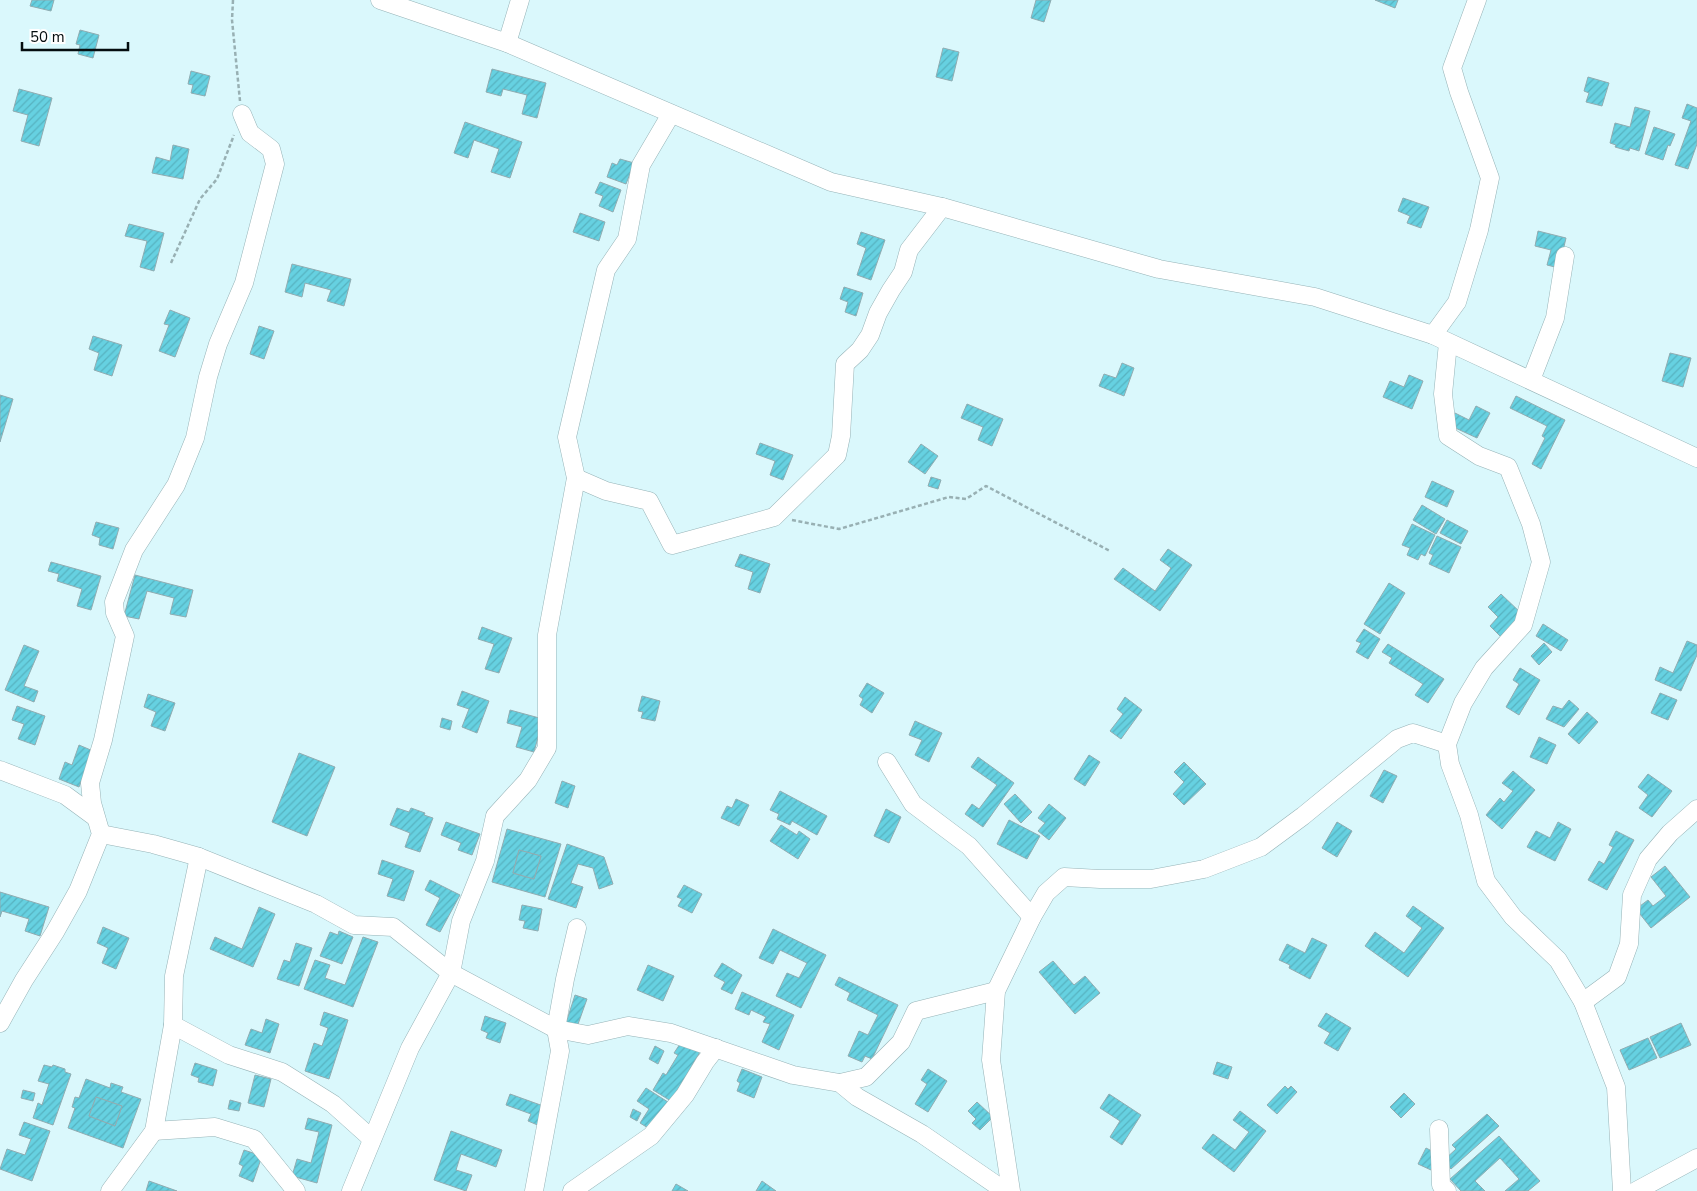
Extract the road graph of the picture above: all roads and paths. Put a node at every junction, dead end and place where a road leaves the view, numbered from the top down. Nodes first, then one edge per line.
1 (233, 0) edge
2 (380, 0) edge
3 (520, 0) edge
4 (1477, 0) edge
5 (507, 43) junction
6 (242, 114) junction
7 (671, 114) junction
8 (942, 207) junction
9 (1565, 256) dead end
10 (171, 263) dead end
11 (1441, 339) junction
12 (1531, 380) junction
13 (1697, 458) edge
14 (576, 478) junction
15 (774, 517) junction
16 (1110, 551) dead end
17 (1447, 744) junction
18 (887, 762) dead end
19 (0, 770) edge
20 (1697, 809) edge
21 (95, 817) junction
22 (101, 834) junction
23 (199, 857) junction
24 (1032, 917) junction
25 (577, 928) dead end
26 (451, 973) junction
27 (996, 991) junction
28 (1583, 1002) junction
29 (0, 1024) edge
30 (173, 1025) junction
31 (556, 1029) junction
32 (716, 1048) junction
33 (840, 1083) junction
34 (1439, 1129) dead end
35 (154, 1131) junction
36 (372, 1139) junction
37 (1697, 1158) edge
38 (110, 1191) edge
39 (296, 1191) edge
40 (351, 1191) edge
41 (534, 1191) edge
42 (572, 1191) edge
43 (1005, 1191) edge
44 (1011, 1191) edge
45 (1447, 1191) edge
46 (1622, 1191) edge
47 (1636, 1191) edge

1 - 6 path
2 - 5 street
3 - 5 street
4 - 11 street
5 - 7 street
6 - 10 path
6 - 21 street
7 - 8 street
7 - 14 street
8 - 11 street
8 - 15 street
9 - 12 street
11 - 12 street
11 - 17 street
12 - 13 street
14 - 15 street
14 - 26 street
15 - 16 path
17 - 24 street
17 - 28 street
18 - 24 street
19 - 21 street
20 - 28 street
21 - 22 street
22 - 23 street
22 - 29 street
23 - 26 street
23 - 30 street
24 - 27 street
25 - 31 street
26 - 31 street
26 - 36 street
27 - 33 street
27 - 44 street
28 - 46 street
30 - 35 street
30 - 36 street
31 - 32 street
31 - 41 street
32 - 33 street
32 - 42 street
33 - 43 street
34 - 45 street
35 - 38 street
35 - 39 street
36 - 40 street
37 - 47 street

